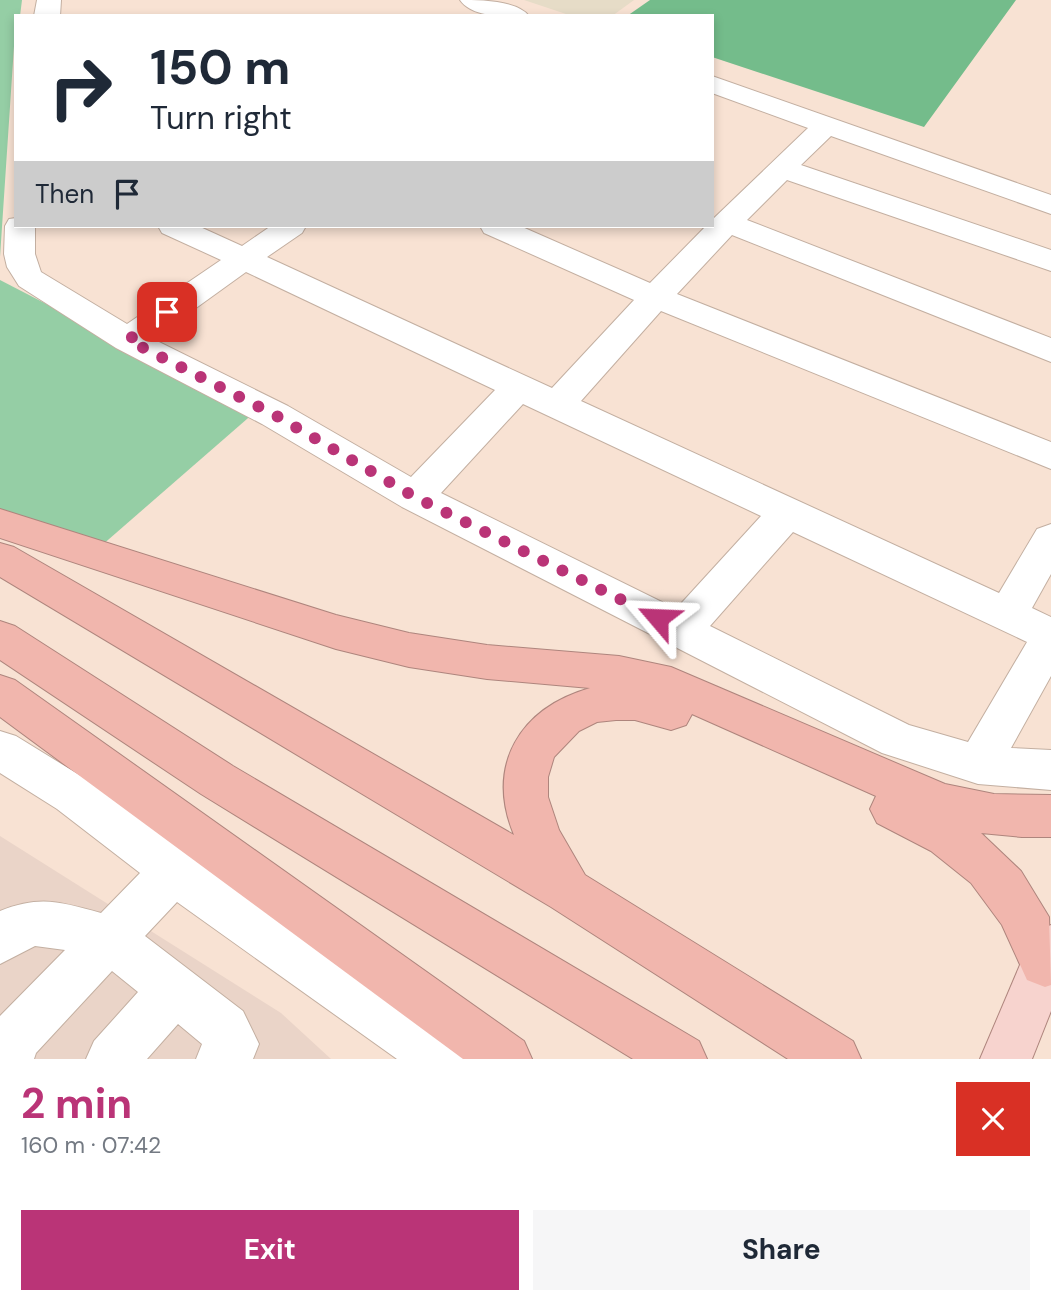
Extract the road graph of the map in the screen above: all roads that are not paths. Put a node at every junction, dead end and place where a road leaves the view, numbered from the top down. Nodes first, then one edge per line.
1 (472, 0) edge
2 (511, 14) edge
3 (714, 85) edge
4 (827, 125) junction
5 (781, 168) junction
6 (1051, 205) edge
7 (728, 223) junction
8 (20, 228) edge
9 (180, 228) edge
10 (284, 228) edge
11 (506, 228) edge
12 (552, 236) edge
13 (232, 244) edge
14 (1051, 261) edge
15 (654, 297) junction
16 (128, 340) junction
17 (1051, 351) edge
18 (519, 386) junction
19 (558, 404) junction
20 (1051, 456) edge
21 (415, 497) junction
22 (788, 512) junction
23 (0, 523) edge
24 (1051, 539) edge
25 (0, 558) edge
26 (1007, 615) junction
27 (682, 630) junction
28 (1051, 637) edge
29 (0, 638) edge
30 (0, 693) edge
31 (0, 750) edge
32 (978, 765) junction
33 (1051, 769) edge
34 (1051, 816) edge
35 (174, 871) junction
36 (568, 891) junction
37 (110, 939) junction
38 (0, 940) edge
39 (1048, 956) edge
40 (175, 989) junction
41 (1013, 1043) edge
42 (8, 1059) edge
43 (112, 1059) edge
44 (222, 1059) edge
45 (442, 1059) edge
46 (506, 1059) edge
47 (681, 1059) edge
48 (835, 1059) edge

1 - 2 street
3 - 4 street
4 - 5 street
4 - 6 street
5 - 7 street
5 - 14 street
7 - 15 street
7 - 17 street
8 - 16 street
9 - 13 street
10 - 13 street
11 - 12 street
12 - 15 street
13 - 16 street
13 - 18 street
15 - 19 street
15 - 20 street
16 - 21 street
18 - 19 street
18 - 21 street
19 - 22 street
21 - 27 street
22 - 26 street
22 - 27 street
23 - 34 highway
24 - 26 street
25 - 36 highway
26 - 28 street
27 - 32 street
28 - 32 street
29 - 47 highway
30 - 46 highway
31 - 35 street
32 - 33 street
35 - 37 street
35 - 45 street
36 - 39 highway
36 - 48 highway
37 - 38 street
37 - 40 street
37 - 42 street
39 - 41 main road
40 - 43 street
40 - 44 street

